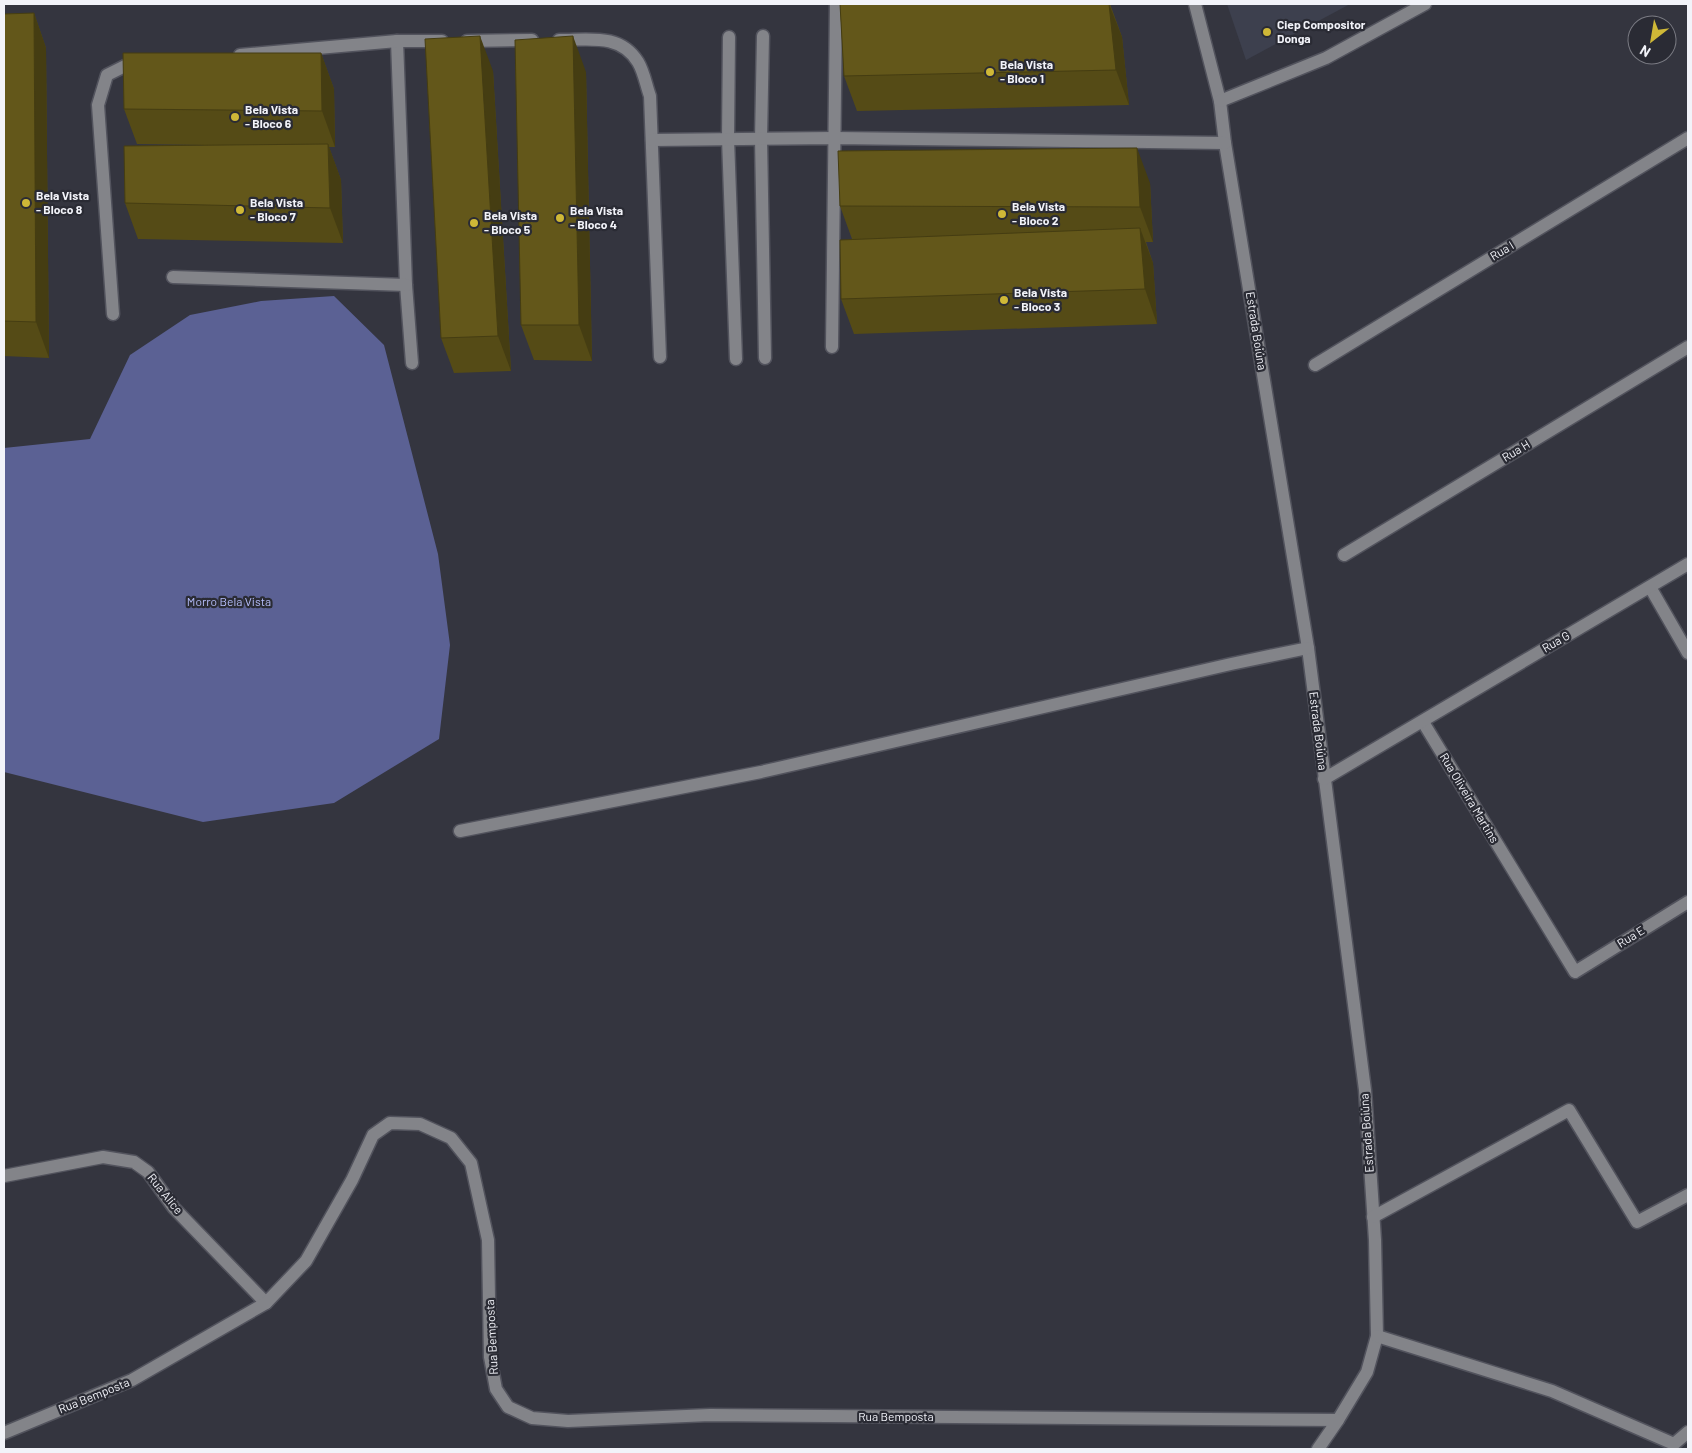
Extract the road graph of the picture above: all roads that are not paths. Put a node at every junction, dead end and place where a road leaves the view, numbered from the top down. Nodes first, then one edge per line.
1 (836, 4) edge
2 (1195, 4) edge
3 (1424, 4) edge
4 (763, 36) dead end
5 (729, 37) dead end
6 (397, 41) junction
7 (228, 56) edge
8 (148, 63) edge
9 (1220, 101) junction
10 (834, 138) junction
11 (1688, 138) edge
12 (728, 139) junction
13 (761, 139) junction
14 (652, 140) junction
15 (1225, 144) junction
16 (172, 277) dead end
17 (406, 285) junction
18 (113, 314) dead end
19 (832, 347) dead end
20 (1688, 348) edge
21 (660, 357) dead end
22 (765, 358) dead end
23 (736, 359) dead end
24 (412, 363) dead end
25 (1315, 365) dead end
26 (1344, 555) dead end
27 (1688, 564) edge
28 (1650, 587) junction
29 (1308, 648) junction
30 (1688, 653) edge
31 (1423, 722) junction
32 (1324, 779) junction
33 (460, 831) dead end
34 (1688, 902) edge
35 (1574, 972) joint
36 (4, 1176) edge
37 (1688, 1195) edge
38 (1373, 1217) junction
39 (266, 1303) junction
40 (1377, 1336) junction
41 (1338, 1420) junction
42 (1688, 1432) edge
43 (4, 1433) edge
44 (1676, 1447) edge
45 (1318, 1449) edge

1 - 10 street
2 - 9 street, Estrada Boiúna
3 - 9 street
4 - 13 street
5 - 12 street
6 - 7 street
6 - 14 street
6 - 17 street
8 - 18 street
9 - 15 street, Estrada Boiúna
10 - 13 street
10 - 15 street
10 - 19 street
11 - 25 street, Rua I
12 - 13 street
12 - 14 street
12 - 23 street
13 - 22 street
14 - 21 street
15 - 29 street, Estrada Boiúna
16 - 17 street
17 - 24 street
20 - 26 street, Rua H
27 - 28 street, Rua G
28 - 30 street
28 - 31 street, Rua G
29 - 32 street, Estrada Boiúna
29 - 33 street
31 - 32 street
31 - 35 street, Rua Oliveira Martins
32 - 38 street, Estrada Boiúna
34 - 35 street, Rua E
36 - 39 street, Rua Alice
37 - 38 street
38 - 40 street, Estrada Boiúna
39 - 41 street, Rua Bemposta
39 - 43 street, Rua Bemposta
40 - 41 street, Estrada Boiúna
40 - 44 street
41 - 45 street, Estrada Boiúna
42 - 44 street

